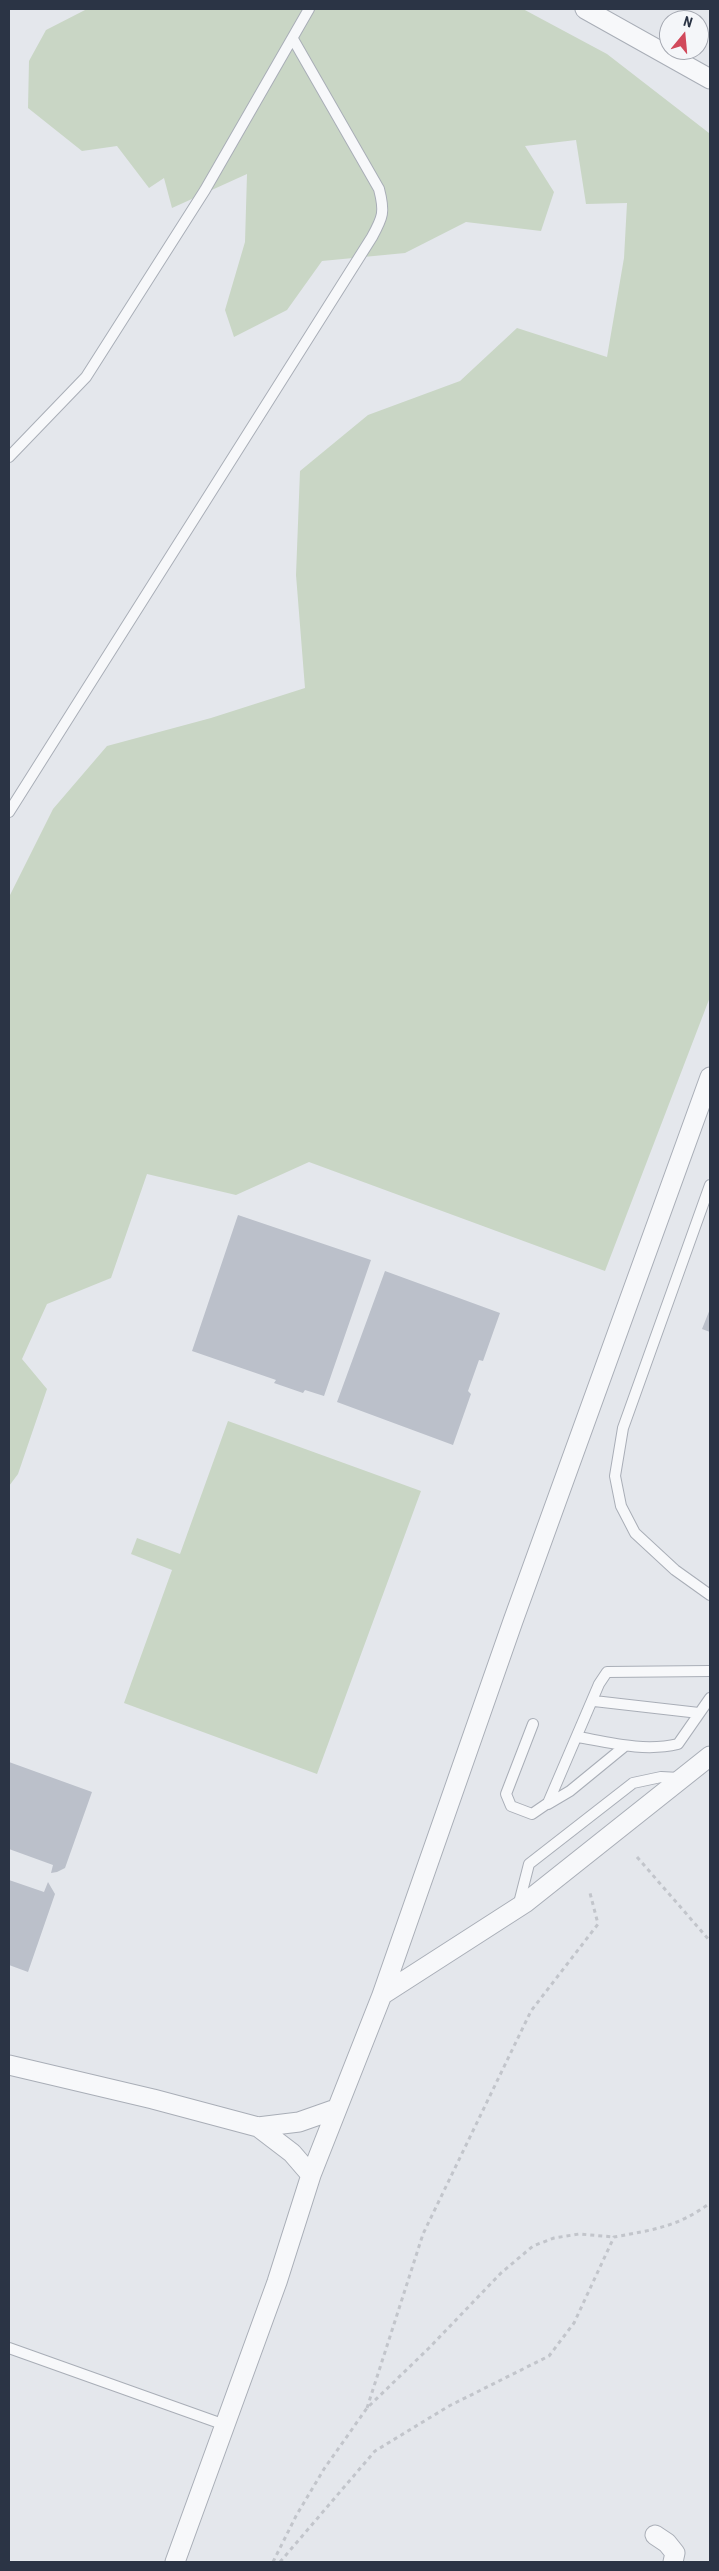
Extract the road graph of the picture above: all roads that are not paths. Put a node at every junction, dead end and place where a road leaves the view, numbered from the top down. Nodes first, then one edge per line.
1 (309, 9) edge
2 (585, 9) edge
3 (293, 39) junction
4 (710, 79) edge
5 (9, 457) edge
6 (9, 812) edge
7 (710, 1077) edge
8 (710, 1185) edge
9 (710, 1595) edge
10 (710, 1671) edge
11 (710, 1698) edge
12 (594, 1701) junction
13 (699, 1713) junction
14 (533, 1724) dead end
15 (578, 1737) junction
16 (625, 1746) junction
17 (710, 1756) edge
18 (683, 1778) junction
19 (543, 1807) junction
20 (518, 1908) junction
21 (382, 1995) junction
22 (9, 2065) edge
23 (336, 2109) junction
24 (258, 2128) junction
25 (311, 2175) junction
26 (9, 2348) edge
27 (225, 2425) junction
28 (655, 2535) dead end
29 (176, 2562) edge
30 (673, 2562) edge

1 - 3 lane
2 - 4 street
3 - 5 lane
3 - 6 lane
7 - 21 street
8 - 9 lane
10 - 12 lane
11 - 13 lane
12 - 13 lane
12 - 15 lane
13 - 16 lane
14 - 19 lane
15 - 16 lane
15 - 19 lane
16 - 19 lane
17 - 18 street
18 - 20 street
18 - 20 lane
20 - 21 street
21 - 23 street
22 - 24 street
23 - 24 street
23 - 25 street
24 - 25 street
25 - 27 street
26 - 27 lane
27 - 29 street
28 - 30 street

